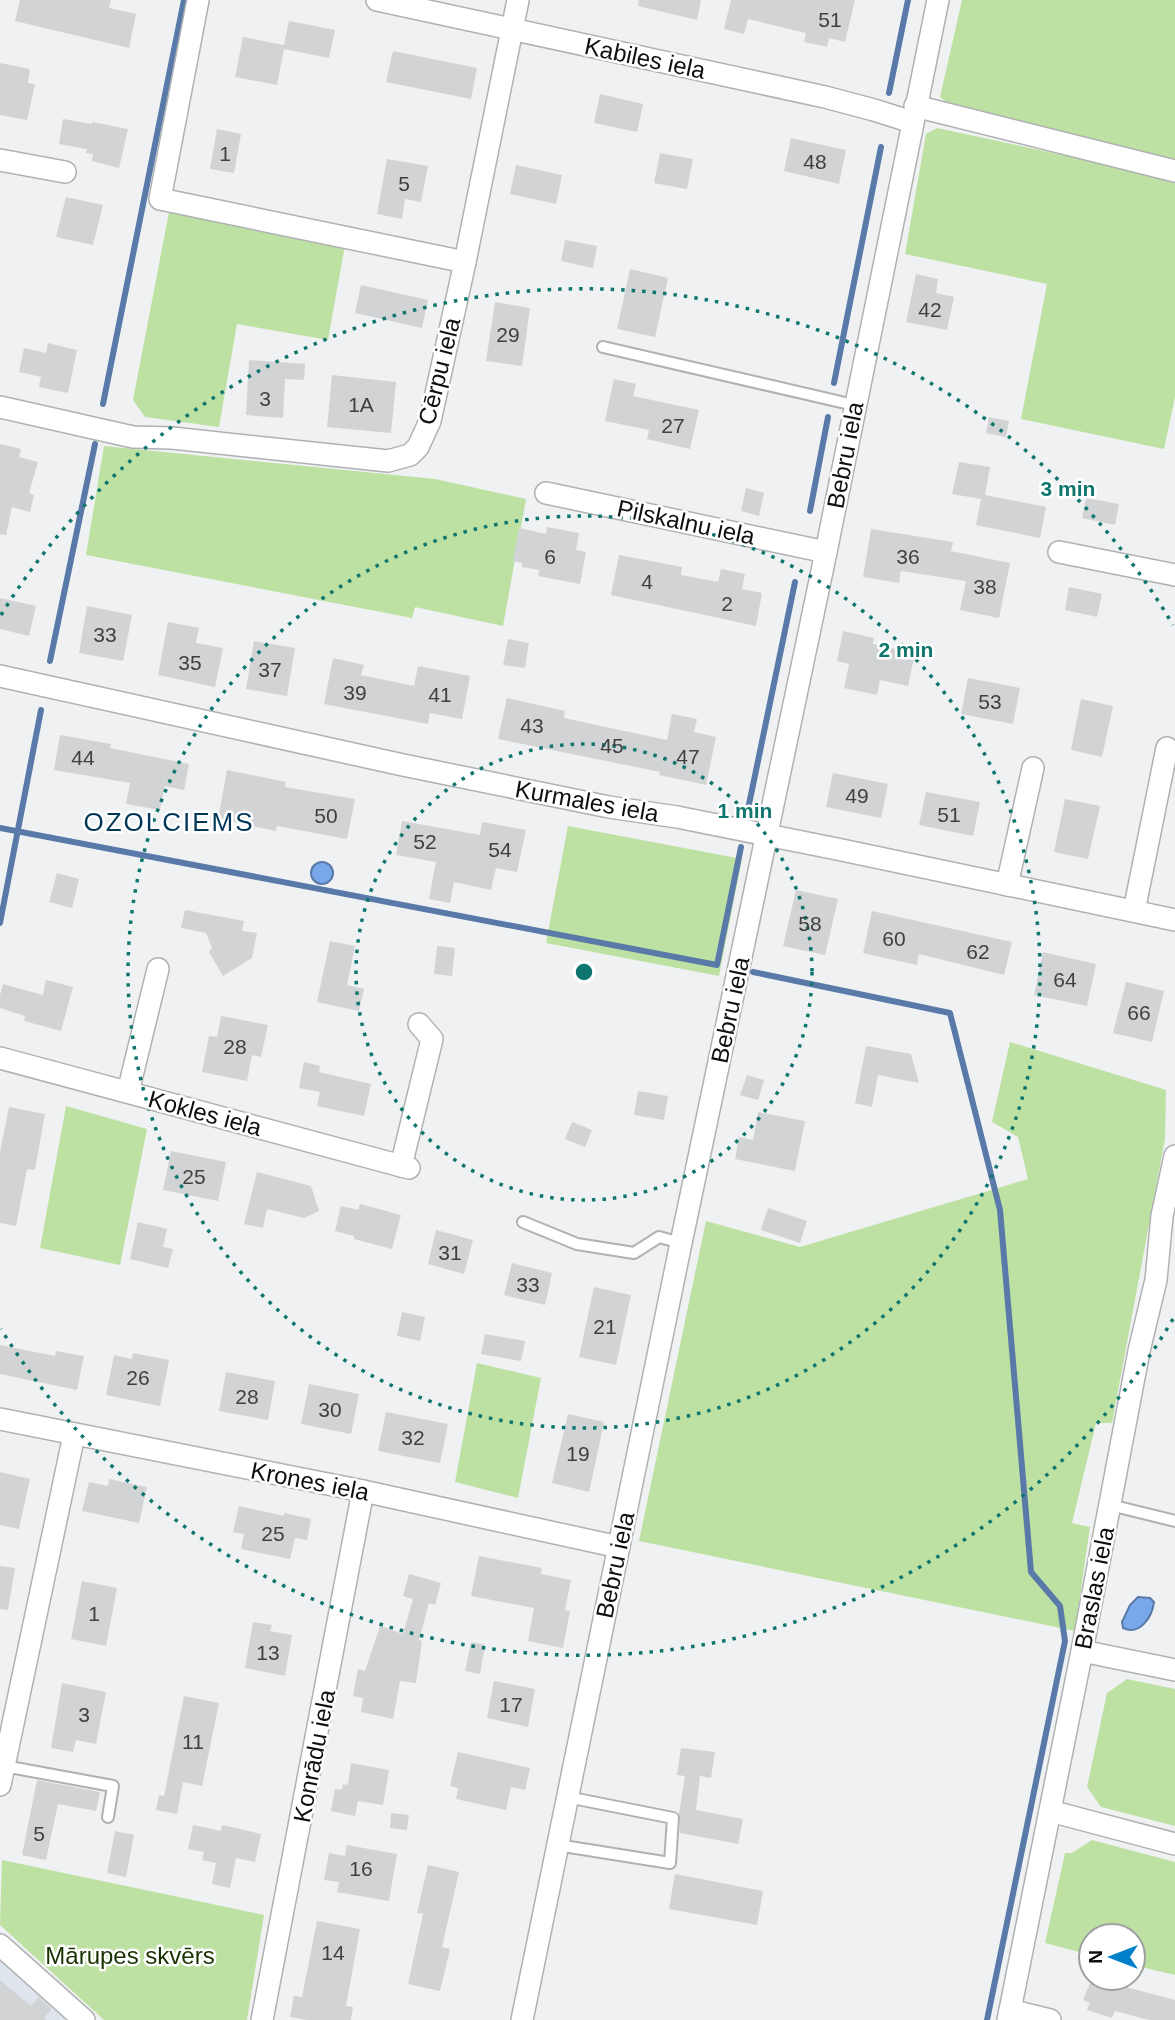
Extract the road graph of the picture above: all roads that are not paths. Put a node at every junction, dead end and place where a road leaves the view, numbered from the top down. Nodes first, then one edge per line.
1 (198, 0) edge
2 (377, 0) edge
3 (518, 0) edge
4 (938, 0) edge
5 (511, 29) junction
6 (913, 114) junction
7 (0, 160) edge
8 (1175, 171) edge
9 (65, 172) dead end
10 (465, 262) junction
11 (603, 346) dead end
12 (854, 405) junction
13 (0, 407) edge
14 (546, 493) dead end
15 (826, 552) junction
16 (1059, 552) dead end
17 (1175, 575) edge
18 (0, 676) edge
19 (1167, 748) dead end
20 (1033, 768) dead end
21 (767, 835) junction
22 (1007, 885) junction
23 (1134, 911) junction
24 (1175, 920) edge
25 (158, 969) dead end
26 (419, 1024) dead end
27 (0, 1058) edge
28 (128, 1092) junction
29 (1175, 1156) edge
30 (523, 1222) dead end
31 (681, 1243) junction
32 (0, 1419) edge
33 (74, 1435) junction
34 (363, 1491) junction
35 (1110, 1506) junction
36 (1175, 1521) edge
37 (619, 1546) junction
38 (1082, 1651) junction
39 (1175, 1670) edge
40 (2, 1776) edge
41 (567, 1797) junction
42 (1050, 1811) junction
43 (108, 1817) dead end
44 (1175, 1844) edge
45 (557, 1845) junction
46 (0, 1945) edge
47 (1009, 2015) edge
48 (84, 2020) edge
49 (262, 2020) edge
50 (522, 2020) edge
51 (1050, 2020) edge

1 - 10 street
2 - 5 street, Kabiles iela
3 - 5 street, Cērpu iela
4 - 6 street, Bebru iela
5 - 6 street, Kabiles iela
5 - 10 street, Cērpu iela
6 - 8 street, Kabiles iela
6 - 12 street, Bebru iela
7 - 9 street
10 - 13 street, Cērpu iela
11 - 12 lane
12 - 15 street, Bebru iela
14 - 15 street, Pilskalnu iela
15 - 21 street, Bebru iela
16 - 17 street
18 - 21 street, Kurmales iela
19 - 23 street
20 - 22 street
21 - 22 street, Kurmales iela
21 - 31 street, Bebru iela
22 - 23 street, Kurmales iela
23 - 24 street, Kurmales iela
25 - 28 street
26 - 28 street, Kokles iela
27 - 28 street, Kokles iela
29 - 35 street, Braslas iela
30 - 31 lane
31 - 37 street, Bebru iela
32 - 33 street, Krones iela
33 - 34 street, Krones iela
33 - 40 street
34 - 37 street, Krones iela
34 - 49 street, Konrādu iela
35 - 36 lane
35 - 38 street, Braslas iela
37 - 41 street, Bebru iela
38 - 39 street
38 - 42 street, Braslas iela
40 - 43 lane
41 - 45 street, Bebru iela
41 - 45 lane
42 - 44 street
42 - 47 street, Braslas iela
45 - 50 street, Bebru iela
46 - 48 street
47 - 51 street

